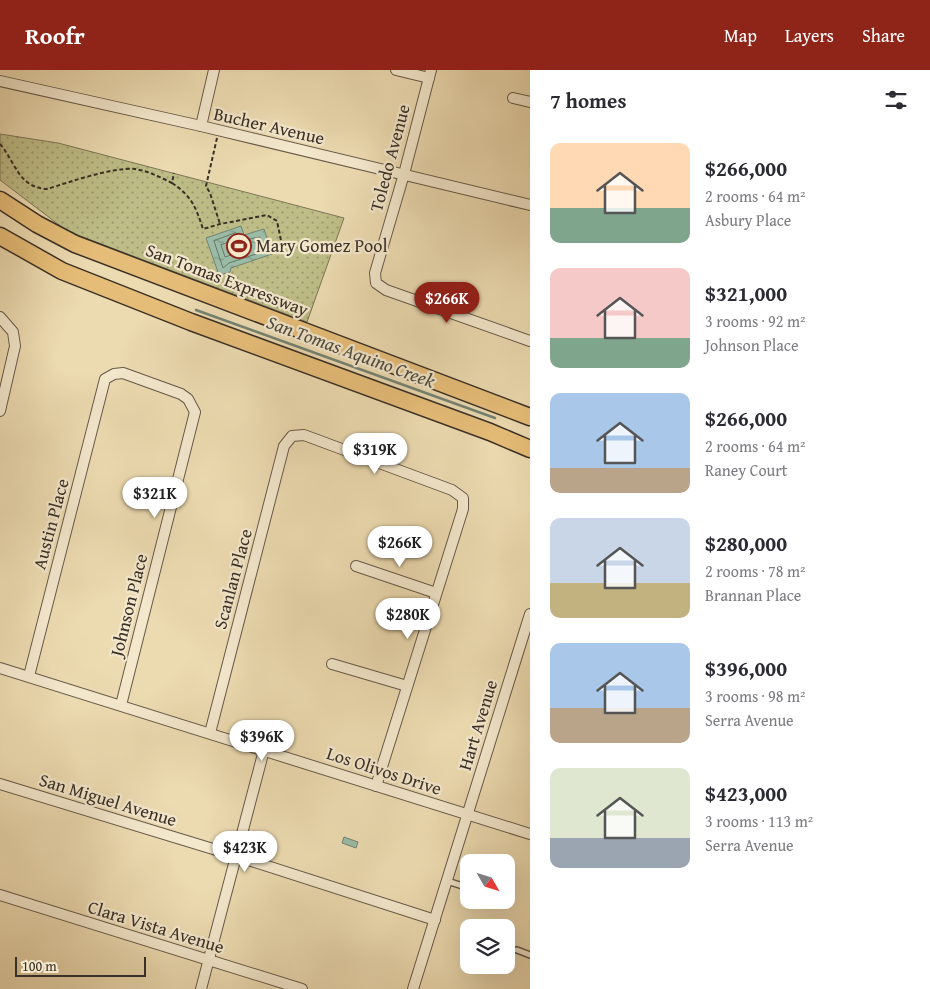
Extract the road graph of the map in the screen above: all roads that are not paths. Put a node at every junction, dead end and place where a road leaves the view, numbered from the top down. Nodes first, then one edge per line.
1 (214, 70) edge
2 (396, 70) edge
3 (430, 74) edge
4 (0, 81) edge
5 (513, 98) dead end
6 (530, 102) edge
7 (200, 126) junction
8 (404, 174) junction
9 (0, 192) edge
10 (0, 200) edge
11 (530, 205) edge
12 (37, 224) junction
13 (0, 236) edge
14 (0, 245) edge
15 (62, 271) junction
16 (0, 317) edge
17 (530, 341) edge
18 (105, 379) joint
19 (0, 410) edge
20 (530, 417) edge
21 (530, 449) edge
22 (356, 566) dead end
23 (436, 593) junction
24 (530, 614) edge
25 (332, 664) dead end
26 (0, 668) edge
27 (29, 676) junction
28 (407, 686) junction
29 (121, 705) junction
30 (210, 733) junction
31 (264, 750) junction
32 (0, 784) edge
33 (376, 786) junction
34 (468, 814) junction
35 (530, 834) edge
36 (236, 856) junction
37 (447, 881) junction
38 (460, 885) edge
39 (0, 895) edge
40 (435, 920) junction
41 (517, 950) dead end
42 (530, 955) edge
43 (209, 960) junction
44 (201, 989) edge
45 (302, 989) edge
46 (412, 989) edge

1 - 7 street
2 - 3 street
3 - 8 street, Toledo Avenue
4 - 7 street, Bucher Avenue
5 - 6 street
7 - 8 street, Bucher Avenue
8 - 11 street, Bucher Avenue
8 - 17 street, Toledo Avenue
9 - 12 highway
10 - 12 highway, San Tomas Expressway
12 - 20 highway, San Tomas Expressway
13 - 15 highway
14 - 15 highway
15 - 21 highway
16 - 19 street
18 - 27 street, Austin Place
18 - 29 street, Johnson Place
22 - 23 street
23 - 28 street
23 - 30 street, Scanlan Place
24 - 34 street, Hart Avenue
25 - 28 street
26 - 27 street, Los Olivos Drive
27 - 29 street, Los Olivos Drive
28 - 33 street
29 - 30 street, Los Olivos Drive
30 - 31 street, Los Olivos Drive
31 - 33 street, Los Olivos Drive
31 - 36 street
32 - 36 street, San Miguel Avenue
33 - 34 street, Los Olivos Drive
34 - 35 street, Los Olivos Drive
34 - 37 street, Hart Avenue
36 - 40 street, San Miguel Avenue
36 - 43 street
37 - 38 lane
37 - 40 street, Hart Avenue
39 - 43 street, Clara Vista Avenue
40 - 46 street, Hart Avenue
41 - 42 lane
43 - 44 street
43 - 45 street, Clara Vista Avenue

